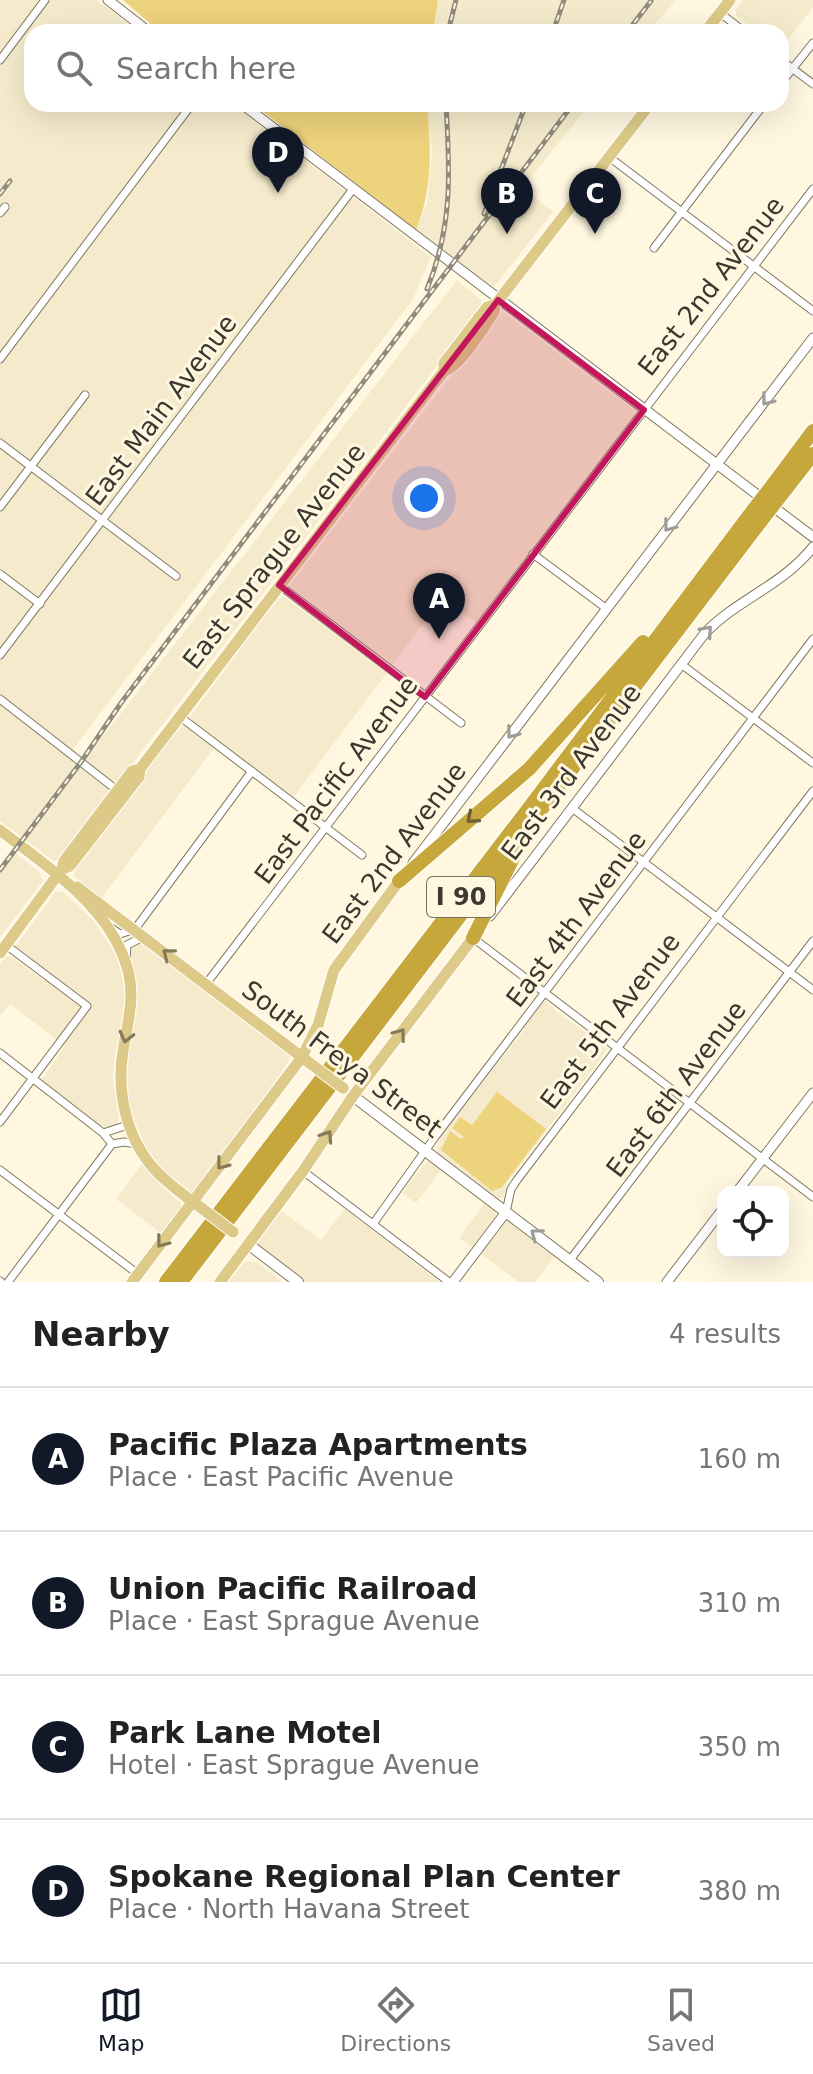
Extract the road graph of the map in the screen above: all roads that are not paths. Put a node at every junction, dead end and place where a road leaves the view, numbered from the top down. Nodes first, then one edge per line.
1 (45, 0) edge
2 (108, 0) edge
3 (730, 0) edge
4 (720, 13) junction
5 (27, 24) edge
6 (139, 24) edge
7 (711, 24) edge
8 (734, 24) edge
9 (24, 28) edge
10 (813, 43) edge
11 (0, 60) edge
12 (789, 66) edge
13 (792, 68) junction
14 (789, 72) edge
15 (813, 84) edge
16 (186, 112) edge
17 (252, 112) edge
18 (644, 112) edge
19 (758, 112) edge
20 (609, 157) junction
21 (353, 189) junction
22 (813, 189) edge
23 (682, 211) junction
24 (654, 248) dead end
25 (754, 266) junction
26 (496, 302) junction
27 (813, 311) edge
28 (813, 338) edge
29 (0, 359) edge
30 (85, 395) dead end
31 (644, 410) junction
32 (813, 431) edge
33 (0, 443) edge
34 (813, 454) edge
35 (716, 464) junction
36 (31, 466) junction
37 (777, 490) junction
38 (0, 507) edge
39 (759, 513) junction
40 (103, 520) junction
41 (734, 536) junction
42 (813, 537) edge
43 (813, 547) edge
44 (533, 554) junction
45 (0, 574) edge
46 (176, 576) dead end
47 (279, 585) junction
48 (40, 604) junction
49 (607, 609) junction
50 (813, 639) edge
51 (0, 655) edge
52 (681, 664) junction
53 (425, 697) junction
54 (0, 699) edge
55 (179, 716) junction
56 (753, 718) junction
57 (461, 723) dead end
58 (813, 763) edge
59 (140, 769) junction
60 (252, 771) junction
61 (118, 791) junction
62 (813, 791) edge
63 (572, 808) junction
64 (529, 826) junction
65 (326, 827) junction
66 (0, 830) edge
67 (362, 855) dead end
68 (644, 862) junction
69 (60, 872) junction
70 (399, 881) junction
71 (717, 917) junction
72 (105, 924) junction
73 (140, 932) junction
74 (473, 938) junction
75 (813, 941) edge
76 (3, 949) edge
77 (125, 961) junction
78 (790, 972) junction
79 (206, 984) junction
80 (813, 990) edge
81 (545, 993) junction
82 (617, 1047) junction
83 (0, 1053) edge
84 (302, 1057) junction
85 (33, 1078) junction
86 (348, 1092) junction
87 (813, 1093) edge
88 (690, 1103) junction
89 (0, 1122) edge
90 (128, 1125) junction
91 (103, 1133) junction
92 (112, 1144) junction
93 (137, 1144) junction
94 (427, 1151) junction
95 (763, 1158) junction
96 (0, 1170) edge
97 (303, 1171) junction
98 (742, 1186) edge
99 (813, 1197) edge
100 (193, 1201) junction
101 (506, 1212) junction
102 (59, 1214) junction
103 (717, 1217) edge
104 (373, 1224) junction
105 (248, 1244) junction
106 (262, 1255) junction
107 (570, 1260) junction
108 (135, 1278) edge
109 (222, 1279) edge
110 (8, 1282) edge
111 (166, 1282) edge
112 (181, 1282) edge
113 (298, 1282) edge
114 (451, 1282) edge
115 (598, 1282) edge
116 (667, 1282) edge

1 - 5 street
2 - 6 street
3 - 4 main road
4 - 7 main road
4 - 8 street
9 - 11 street
10 - 13 street
12 - 13 street
13 - 14 street
13 - 15 street
16 - 29 street
17 - 21 street
18 - 20 main road, East Sprague Avenue
19 - 23 street
20 - 23 street
20 - 26 main road, East Sprague Avenue
21 - 26 street
21 - 40 street, East Main Avenue
22 - 25 street, East 2nd Avenue
23 - 24 street
23 - 25 street
25 - 27 street
25 - 31 street, East 2nd Avenue
26 - 31 street
26 - 47 main road, East Sprague Avenue
28 -> 35 street
30 - 36 street
31 - 35 street
31 - 44 street, East Pacific Avenue
32 - 37 highway, I 90
33 - 36 street
34 - 37 highway, I 90
35 - 42 street
35 -> 49 street, East 2nd Avenue
36 - 38 street
36 - 40 street
37 - 39 highway, I 90, bridge
39 - 41 highway, I 90
39 - 64 highway, I 90
40 - 46 street
40 - 48 street, East Main Avenue
41 -> 70 highway
41 - 111 highway, I 90
52 -> 43 street, East 3rd Avenue
44 - 49 street
44 - 53 street, East Pacific Avenue
45 - 48 street
47 - 53 street
47 - 55 main road, East Sprague Avenue
48 - 51 street, East Main Avenue
49 -> 70 street, East 2nd Avenue
50 - 56 street, East 4th Avenue
52 - 56 street
52 - 63 street, East 3rd Avenue
53 - 57 street
53 - 65 street, East Pacific Avenue
54 - 61 street
55 - 59 main road, East Sprague Avenue
55 - 60 street
56 - 58 street
56 - 68 street, East 4th Avenue
59 - 61 main road, East Sprague Avenue
59 - 69 main road, East Sprague Avenue
60 - 65 street
60 - 73 street
61 - 69 main road, East Sprague Avenue
62 - 71 street, East 5th Avenue
63 - 68 street
63 - 74 street, East 3rd Avenue
64 - 74 highway
64 - 112 highway, I 90
65 - 67 street
65 - 79 street, East Pacific Avenue
66 - 69 main road
68 - 71 street
68 - 81 street, East 4th Avenue
69 - 72 main road
69 - 73 main road, South Freya Street
69 - 76 main road, East Sprague Avenue
70 - 84 main road, East 2nd Avenue
71 - 78 street
71 - 82 street, East 5th Avenue
72 - 73 street
72 - 77 main road
73 - 77 street
79 -> 73 main road, South Freya Street
74 - 81 street
86 -> 74 main road, East 3rd Avenue
75 - 78 street, East 6th Avenue
76 - 85 street
77 -> 90 main road
78 - 80 street
78 - 88 street, East 6th Avenue
79 - 84 main road, South Freya Street
81 - 82 street
81 - 94 street, East 4th Avenue
82 - 88 street
82 - 101 street, East 5th Avenue
83 - 85 street
84 - 86 main road, South Freya Street, bridge
84 -> 100 main road, East 2nd Avenue
85 - 89 street
85 - 91 street
86 - 94 main road, South Freya Street
97 -> 86 main road, East 3rd Avenue
87 - 95 street
88 - 95 street
88 - 107 street, East 6th Avenue
90 - 91 street
90 - 93 main road
91 - 92 street
92 - 93 street
92 - 102 street
93 - 100 main road
94 - 101 main road, South Freya Street
94 - 104 street, East 4th Avenue
95 - 98 street
95 - 99 street
96 - 102 street
97 - 104 street
97 - 105 main road, East 3rd Avenue
100 - 105 main road, bridge
100 -> 108 main road, East 2nd Avenue
107 -> 101 main road, South Freya Street
101 - 114 street, East 5th Avenue
102 - 108 street
102 - 110 street
103 - 116 street
104 - 114 street
105 - 106 main road
105 - 109 main road, East 3rd Avenue
106 - 109 main road
106 - 113 main road
107 - 115 main road, South Freya Street

